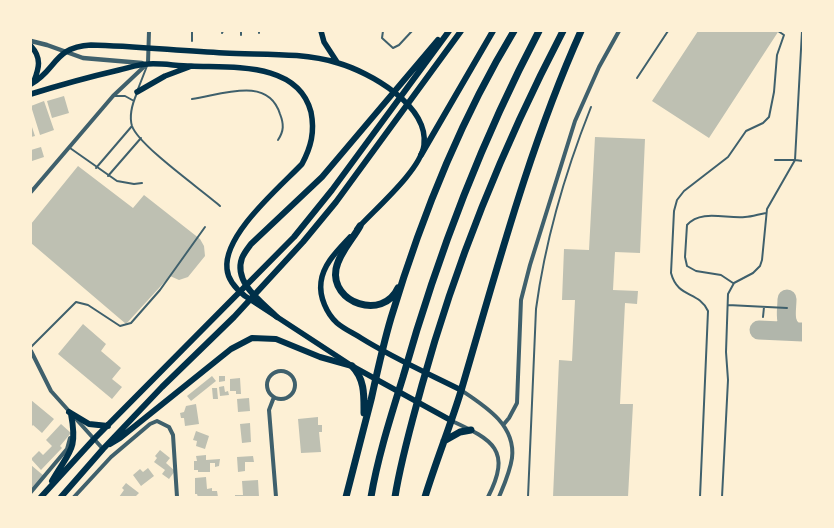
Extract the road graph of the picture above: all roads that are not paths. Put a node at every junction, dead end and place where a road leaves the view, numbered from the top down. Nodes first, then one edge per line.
1 (149, 31) edge
2 (192, 31) edge
3 (241, 31) edge
4 (321, 31) edge
5 (382, 31) edge
6 (412, 31) edge
7 (445, 31) edge
8 (449, 31) edge
9 (461, 31) edge
10 (493, 31) edge
11 (514, 31) edge
12 (539, 31) edge
13 (563, 31) edge
14 (581, 31) edge
15 (619, 31) edge
16 (668, 31) edge
17 (778, 31) edge
18 (802, 31) edge
19 (241, 35) dead end
20 (31, 41) edge
21 (192, 41) dead end
22 (31, 46) edge
23 (149, 49) junction
24 (64, 52) junction
25 (337, 62) junction
26 (148, 64) junction
27 (422, 64) junction
28 (191, 66) junction
29 (637, 78) dead end
30 (32, 84) edge
31 (137, 92) junction
32 (31, 94) edge
33 (112, 96) junction
34 (192, 99) dead end
35 (134, 101) junction
36 (591, 107) dead end
37 (132, 126) junction
38 (141, 138) junction
39 (278, 140) dead end
40 (68, 147) junction
41 (421, 156) junction
42 (776, 160) dead end
43 (795, 160) junction
44 (803, 161) edge
45 (96, 168) junction
46 (108, 176) junction
47 (142, 183) dead end
48 (31, 192) edge
49 (220, 206) dead end
50 (766, 213) junction
51 (360, 226) junction
52 (205, 227) dead end
53 (410, 258) junction
54 (734, 283) junction
55 (728, 305) junction
56 (764, 307) junction
57 (787, 308) dead end
58 (763, 317) dead end
59 (277, 318) junction
60 (31, 347) edge
61 (31, 351) edge
62 (383, 352) junction
63 (352, 366) junction
64 (376, 378) junction
65 (461, 390) junction
66 (274, 397) junction
67 (70, 413) junction
68 (452, 421) junction
69 (364, 422) junction
70 (504, 424) junction
71 (108, 426) junction
72 (470, 430) junction
73 (70, 438) dead end
74 (94, 440) junction
75 (444, 441) junction
76 (103, 448) junction
77 (46, 491) junction
78 (31, 492) edge
79 (41, 497) edge
80 (61, 497) edge
81 (74, 497) edge
82 (177, 497) edge
83 (276, 497) edge
84 (346, 497) edge
85 (371, 497) edge
86 (395, 497) edge
87 (425, 497) edge
88 (488, 497) edge
89 (499, 497) edge
90 (528, 497) edge
91 (700, 497) edge
92 (722, 497) edge

1 - 23 street
2 - 21 lane
3 - 19 lane
4 - 25 main road
5 - 6 lane
7 - 27 main road
8 - 27 main road
9 - 76 main road
10 - 41 main road
11 - 53 highway
12 - 85 highway
13 - 86 highway
14 - 65 highway
15 - 70 street
16 - 29 lane
17 - 91 lane
18 - 43 lane
20 - 24 street
22 - 30 main road
23 - 24 main road
23 - 25 main road
23 - 26 street
24 - 26 street
24 - 30 main road
25 - 41 main road
26 - 28 main road
26 - 31 lane
26 - 32 main road
26 - 33 street
27 - 59 main road
27 - 71 main road
28 - 31 main road
28 - 59 main road
31 - 35 lane
33 - 35 lane
33 - 40 street
34 - 39 lane
35 - 37 lane
36 - 90 lane
37 - 38 lane
37 - 45 lane
38 - 46 lane
38 - 49 lane
40 - 45 lane
40 - 48 street
41 - 51 main road
42 - 43 lane
43 - 44 lane
43 - 50 lane
45 - 46 lane
46 - 47 lane
50 - 54 lane
50 - 54 lane
51 - 53 highway
51 - 62 main road
52 - 60 lane
53 - 62 highway
54 - 55 lane
55 - 56 lane
55 - 92 lane
56 - 57 lane
56 - 58 lane
59 - 63 main road
61 - 67 street
62 - 64 highway
62 - 65 main road
63 - 64 main road
63 - 69 highway
63 - 76 main road
64 - 68 main road
64 - 69 highway
65 - 68 highway
65 - 70 street
66 - 66 street
66 - 83 street
67 - 71 main road
67 - 74 street
67 - 77 main road
68 - 72 street
68 - 75 highway
69 - 84 highway
70 - 89 street
71 - 74 main road
72 - 75 highway
72 - 88 street
73 - 78 street
74 - 76 street
74 - 77 main road
75 - 87 highway
76 - 80 main road
77 - 79 main road
81 - 82 street

